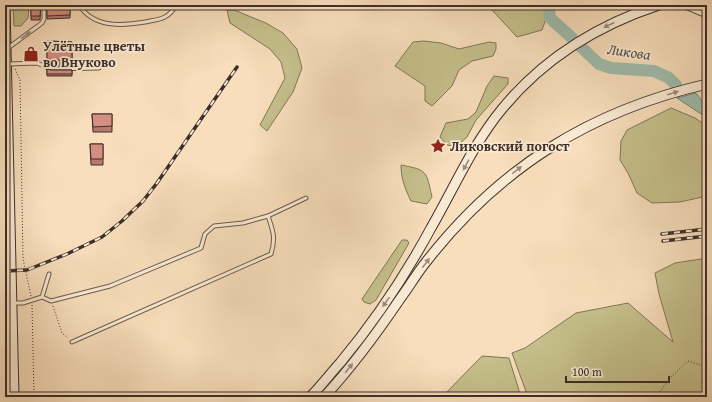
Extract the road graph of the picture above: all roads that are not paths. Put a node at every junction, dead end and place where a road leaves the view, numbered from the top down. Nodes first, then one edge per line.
1 (6, 5) edge
2 (44, 5) edge
3 (79, 5) edge
4 (176, 5) edge
5 (658, 5) edge
6 (688, 5) edge
7 (704, 5) edge
8 (707, 7) edge
9 (707, 13) edge
10 (6, 49) junction
11 (10, 64) junction
12 (99, 68) dead end
13 (707, 84) edge
14 (306, 198) dead end
15 (268, 216) junction
16 (49, 274) dead end
17 (8, 288) edge
18 (42, 297) junction
19 (12, 303) junction
20 (72, 342) road end
21 (14, 397) edge
22 (310, 397) edge
23 (324, 397) edge

1 - 10 main road
10 -> 2 lane
3 - 4 lane
5 -> 22 main road
6 - 9 main road
7 - 8 main road
10 - 11 main road
11 - 12 lane
11 - 17 main road
23 -> 13 main road
14 - 15 lane
15 - 18 lane
15 - 20 lane
16 - 18 lane
17 - 19 main road
18 - 19 lane
19 - 21 main road

